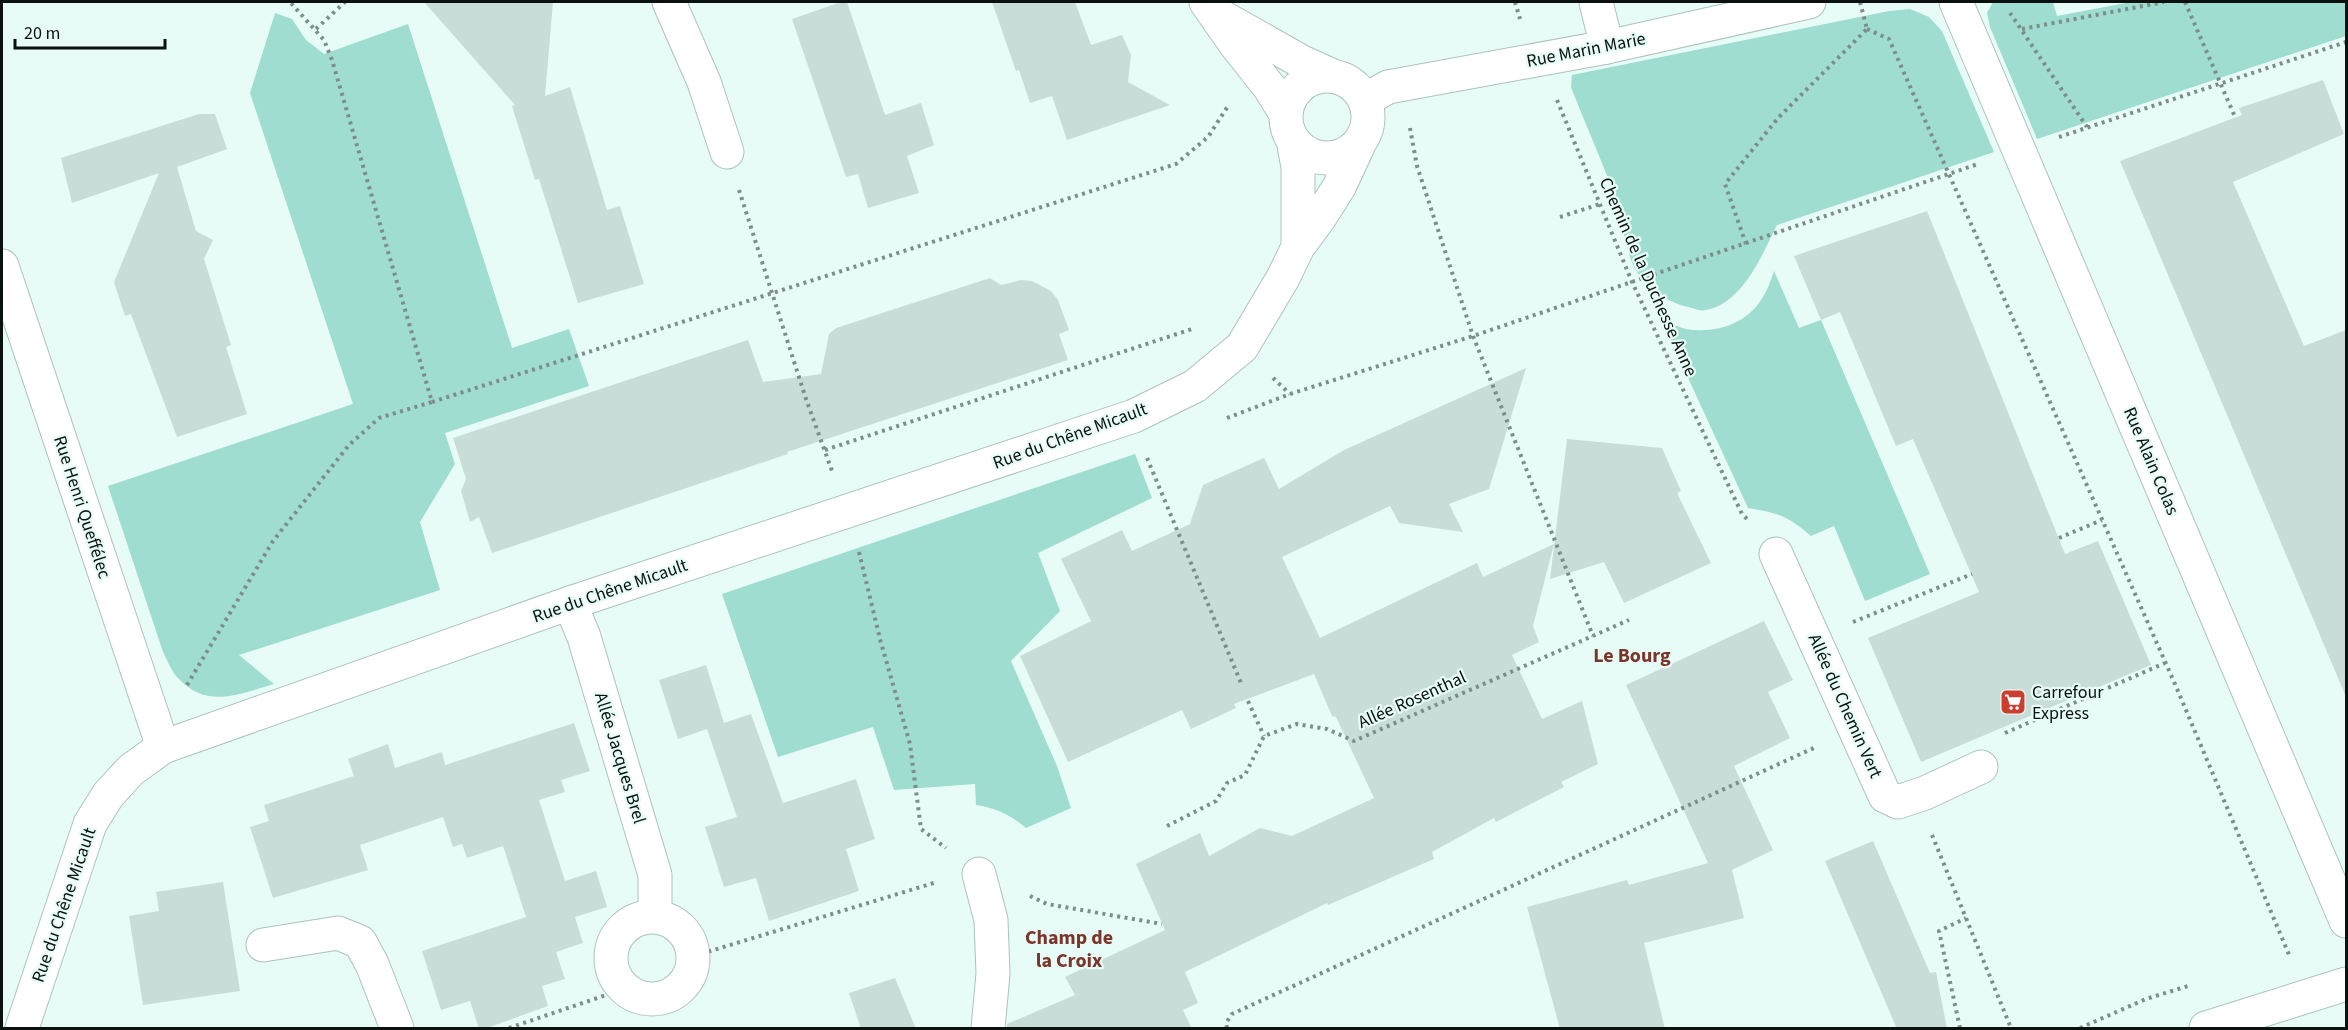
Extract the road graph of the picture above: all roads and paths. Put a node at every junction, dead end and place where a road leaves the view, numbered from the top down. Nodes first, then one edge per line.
1 (290, 2) edge
2 (345, 2) edge
3 (669, 2) edge
4 (1515, 2) edge
5 (1596, 2) edge
6 (1809, 2) edge
7 (1860, 2) edge
8 (1956, 2) edge
9 (2164, 2) edge
10 (2186, 2) edge
11 (1210, 7) edge
12 (2008, 11) dead end
13 (316, 29) junction
14 (1867, 29) junction
15 (2022, 29) junction
16 (2346, 42) edge
17 (1606, 47) junction
18 (1540, 59) junction
19 (1334, 76) junction
20 (2221, 84) junction
21 (1406, 85) junction
22 (1234, 97) dead end
23 (1365, 100) junction
24 (2235, 117) dead end
25 (1289, 127) junction
26 (2087, 127) junction
27 (1359, 144) junction
28 (2020, 150) junction
29 (727, 153) dead end
30 (1949, 175) junction
31 (1600, 204) junction
32 (1560, 217) dead end
33 (1746, 244) junction
34 (1298, 247) junction
35 (2, 266) edge
36 (1632, 282) junction
37 (1202, 326) dead end
38 (1473, 336) junction
39 (432, 402) junction
40 (1216, 422) dead end
41 (825, 450) dead end
42 (1144, 450) dead end
43 (2102, 520) junction
44 (2059, 538) dead end
45 (1776, 554) joint
46 (1972, 574) dead end
47 (570, 603) junction
48 (1629, 620) dead end
49 (1593, 636) junction
50 (1814, 637) junction
51 (1241, 683) dead end
52 (1248, 701) dead end
53 (147, 704) junction
54 (1855, 729) junction
55 (1264, 736) junction
56 (163, 747) junction
57 (1981, 767) dead end
58 (1167, 826) dead end
59 (979, 874) joint
60 (921, 885) dead end
61 (655, 916) junction
62 (1966, 918) dead end
63 (2346, 921) edge
64 (1162, 924) dead end
65 (262, 945) dead end
66 (2289, 955) dead end
67 (694, 956) junction
68 (2346, 984) edge
69 (624, 989) junction
70 (22, 1029) edge
71 (397, 1029) edge
72 (509, 1029) edge
73 (987, 1029) edge
74 (1227, 1029) edge
75 (1960, 1029) edge
76 (2206, 1029) edge

1 - 13 path
2 - 13 path
3 - 29 street
4 - 18 path, Chemin de la Duchesse Anne
5 - 17 street
6 - 17 street, Rue Marin Marie
7 - 14 path
8 - 28 street, Rue Alain Colas
9 - 15 path
10 - 20 path
11 - 19 street
11 - 25 street
12 - 15 path
13 - 39 path
14 - 30 path
14 - 33 path
15 - 26 path
16 - 20 path
17 - 18 street, Rue Marin Marie
18 - 21 street, Rue Marin Marie
18 - 31 path, Chemin de la Duchesse Anne
19 - 23 street
19 - 25 street
20 - 24 path
20 - 26 path
21 - 23 street, Rue Marin Marie
21 - 38 path
22 - 39 path
23 - 27 street
25 - 27 street
25 - 34 street, Rue du Chêne Micault
26 - 28 path
27 - 34 street, Rue du Chêne Micault
28 - 30 path
28 - 63 street, Rue Alain Colas
30 - 33 path
30 - 43 path
31 - 32 path
31 - 36 path, Chemin de la Duchesse Anne
33 - 36 path
34 - 47 street, Rue du Chêne Micault
35 - 53 street, Rue Henri Queffélec
36 - 38 path
36 - 45 path, Chemin de la Duchesse Anne
37 - 41 path
38 - 40 path
38 - 49 path
39 - 53 path
42 - 51 path
43 - 44 path
43 - 66 path
45 - 50 street, Allée du Chemin Vert
46 - 50 path
47 - 56 street, Rue du Chêne Micault
47 - 61 street, Allée Jacques Brel
48 - 49 path, Allée Rosenthal
49 - 55 path, Allée Rosenthal
50 - 54 street, Allée du Chemin Vert
52 - 55 path
53 - 56 street, Rue Henri Queffélec
54 - 57 street, Allée du Chemin Vert
54 - 74 path
55 - 58 path
56 - 70 street, Rue du Chêne Micault
59 - 64 path
59 - 73 street
60 - 67 path
61 - 67 street
61 - 69 street
62 - 75 path
65 - 71 street
67 - 69 street
68 - 76 street
69 - 72 path

